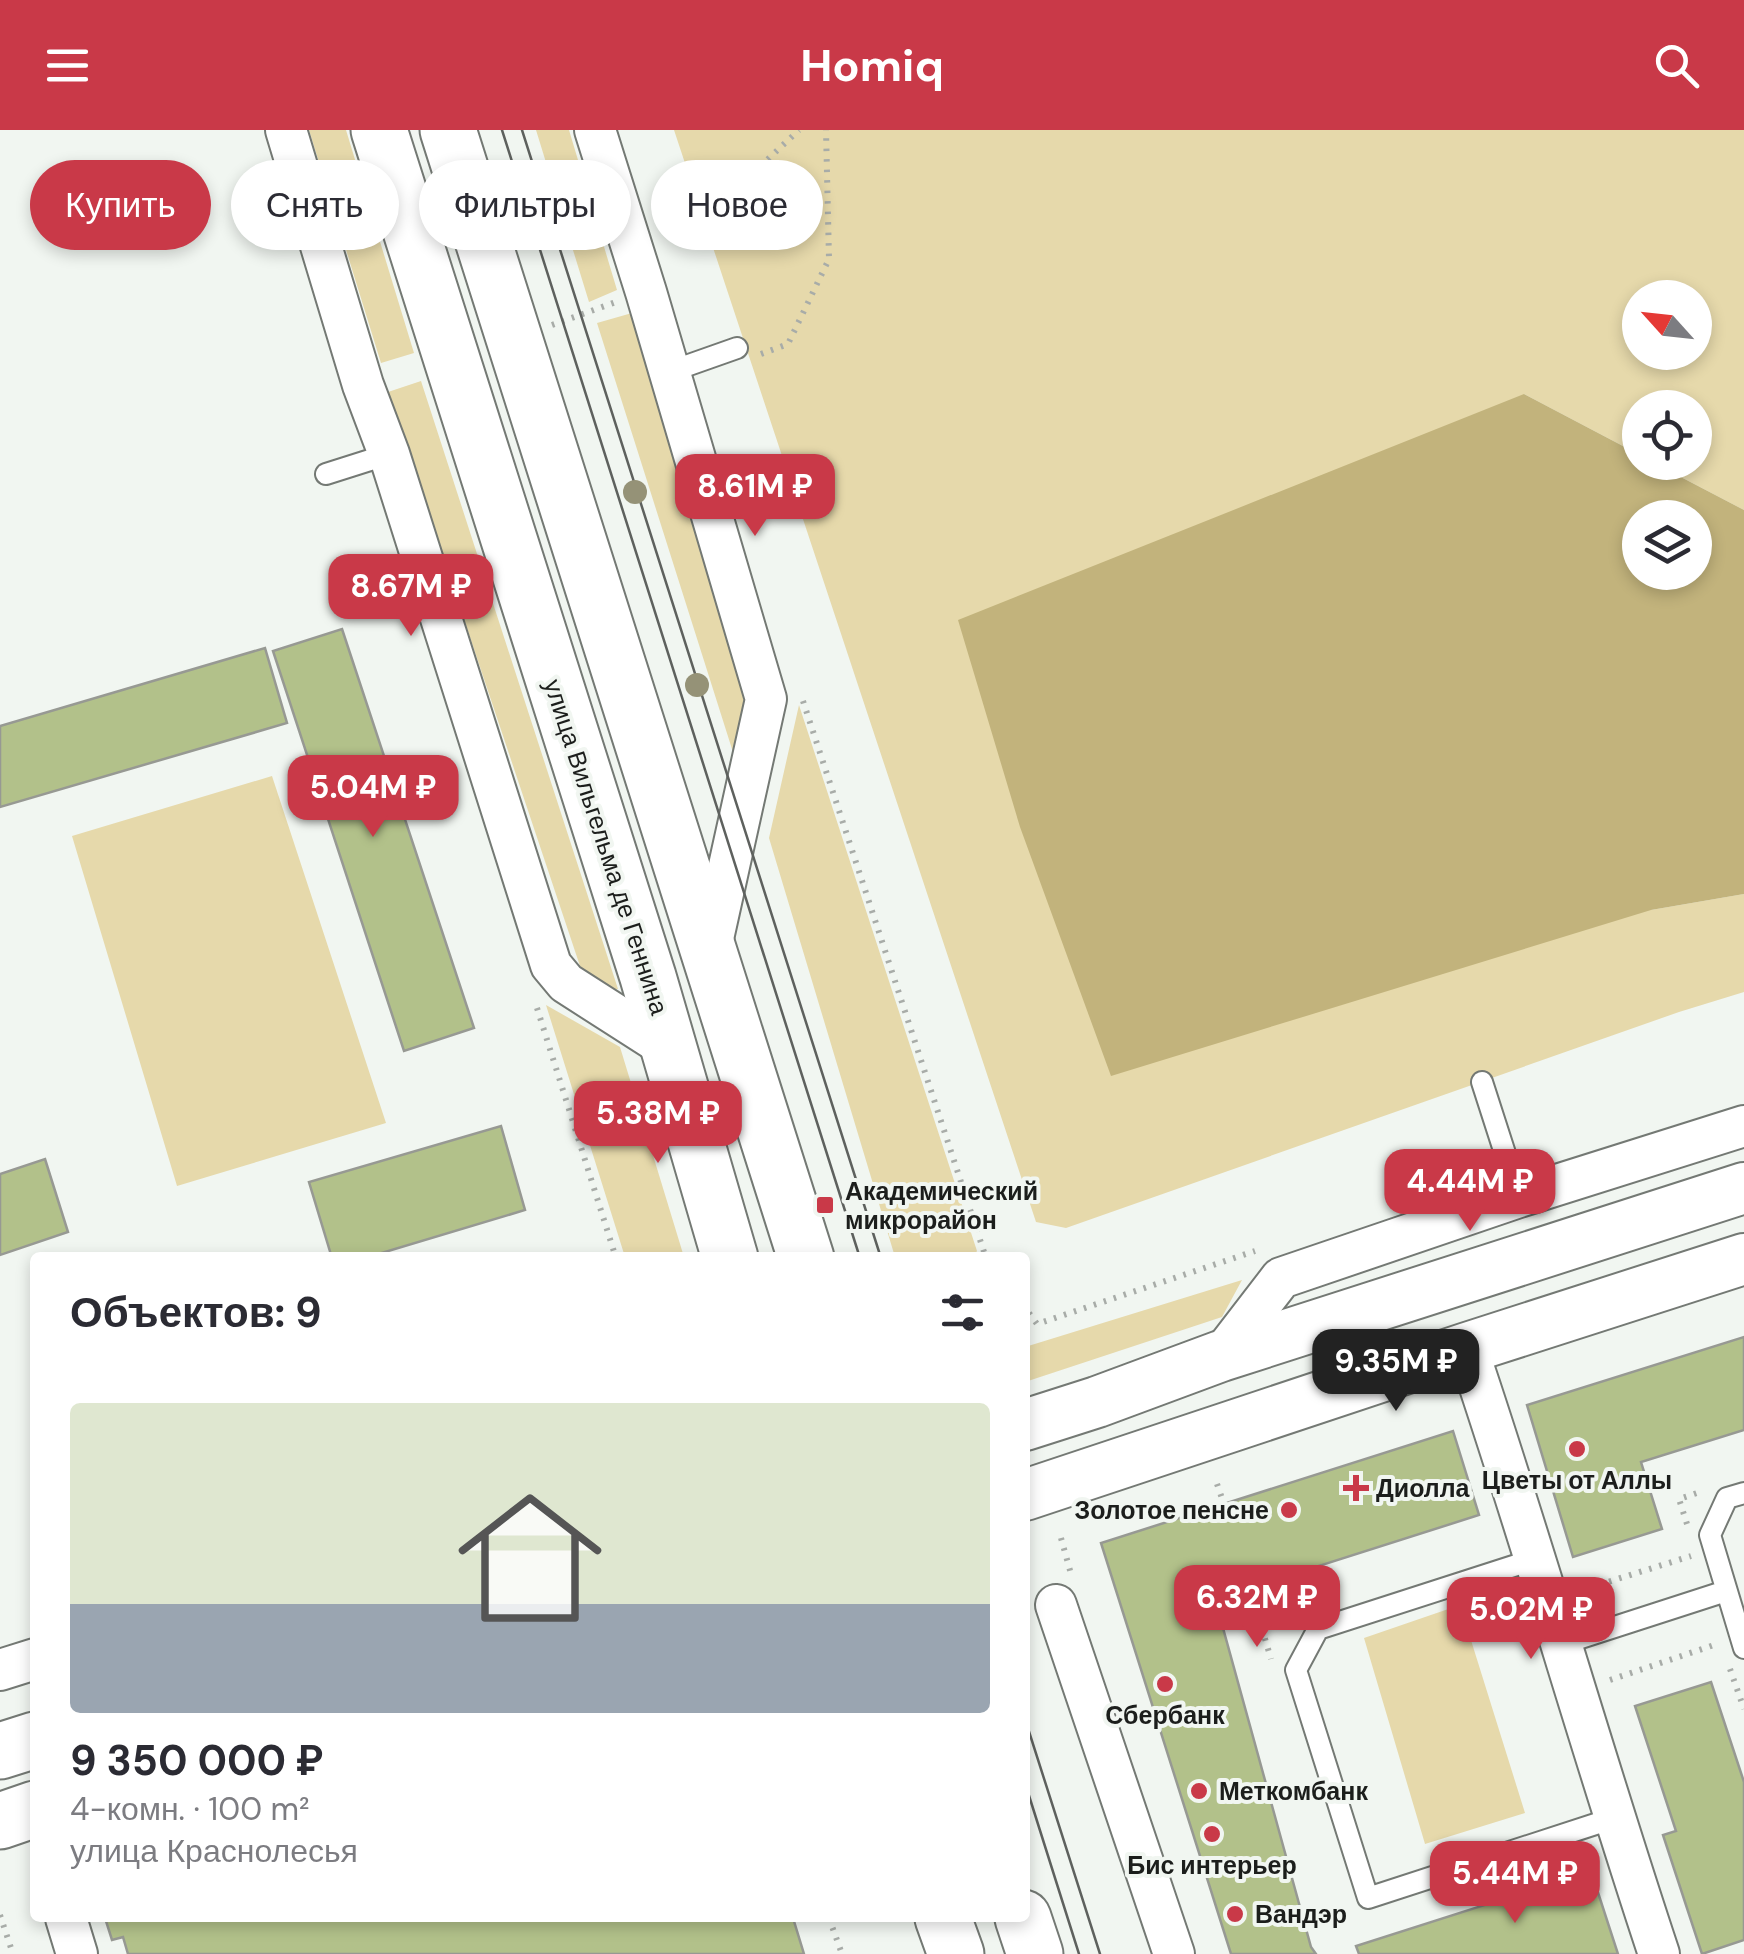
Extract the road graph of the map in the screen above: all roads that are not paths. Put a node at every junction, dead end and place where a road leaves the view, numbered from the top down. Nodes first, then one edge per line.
1 (286, 130) edge
2 (379, 130) edge
3 (448, 130) edge
4 (595, 130) edge
5 (737, 348) dead end
6 (669, 372) junction
7 (389, 454) junction
8 (326, 474) dead end
9 (709, 956) junction
10 (670, 1049) junction
11 (1482, 1082) dead end
12 (1744, 1126) edge
13 (1744, 1188) edge
14 (1519, 1197) junction
15 (728, 1252) edge
16 (804, 1252) edge
17 (1744, 1260) edge
18 (1466, 1348) junction
19 (1221, 1356) junction
20 (1030, 1423) edge
21 (1030, 1493) edge
22 (1744, 1493) edge
23 (1535, 1560) junction
24 (1726, 1591) junction
25 (1056, 1605) dead end
26 (1562, 1644) junction
27 (1735, 1654) edge
28 (30, 1661) edge
29 (0, 1670) edge
30 (30, 1742) edge
31 (0, 1751) edge
32 (1614, 1818) junction
33 (67, 1922) edge
34 (944, 1922) edge
35 (1024, 1922) edge
36 (77, 1954) edge
37 (956, 1954) edge
38 (1035, 1954) edge
39 (1174, 1954) edge
40 (1659, 1954) edge

1 - 7 street, улица Вильгельма де Геннина
2 - 10 main road, улица Вильгельма де Геннина
3 - 9 main road
4 - 6 street
5 - 6 lane
6 - 9 street
7 - 8 lane
7 - 10 street, улица Вильгельма де Геннина
9 - 16 main road
10 - 15 main road, улица Вильгельма де Геннина
11 - 14 lane
12 - 14 street
13 - 19 street
14 - 19 street
17 - 18 street
18 - 21 street
18 - 23 street
19 - 20 street
22 - 24 lane
23 - 26 street
23 - 32 lane
24 - 26 lane
24 - 27 lane
25 - 39 street
26 - 32 street
28 - 29 street
30 - 31 main road
32 - 40 street
33 - 36 street
34 - 37 main road
35 - 38 main road

